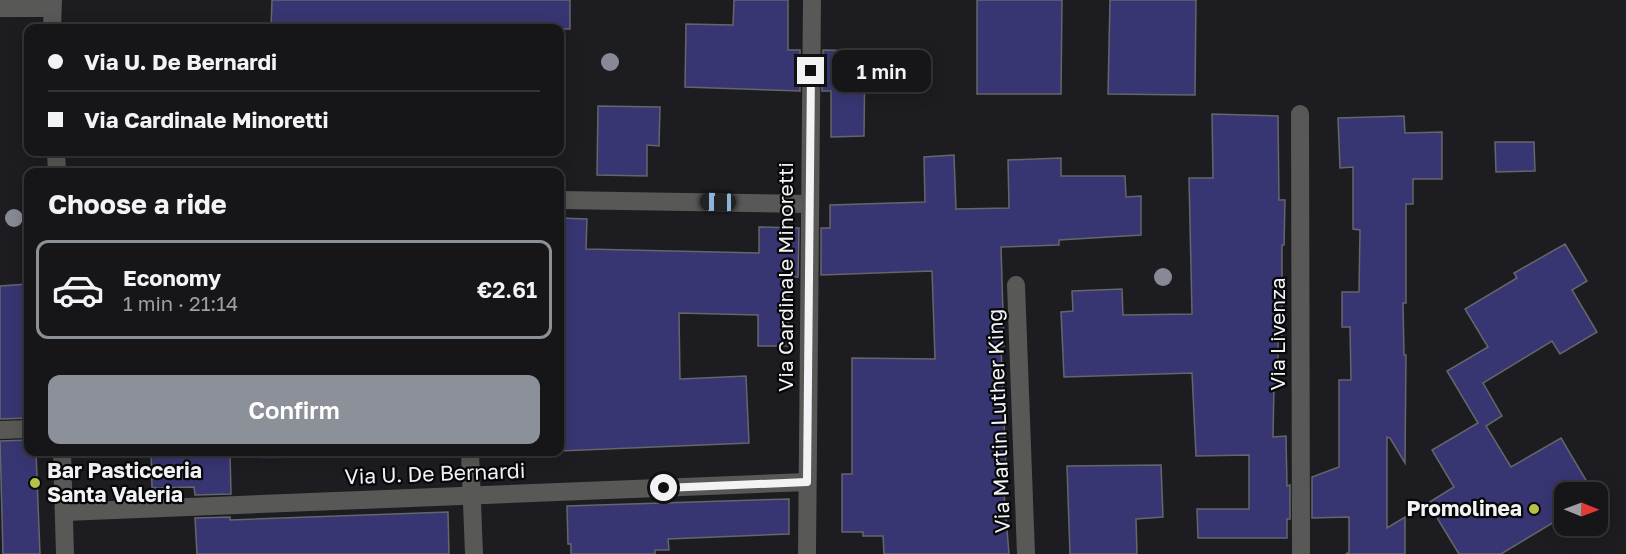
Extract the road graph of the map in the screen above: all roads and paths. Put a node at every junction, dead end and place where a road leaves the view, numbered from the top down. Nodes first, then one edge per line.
1 (812, 0) edge
2 (53, 4) edge
3 (0, 8) edge
4 (52, 24) edge
5 (1300, 114) dead end
6 (564, 200) edge
7 (809, 204) junction
8 (1016, 285) dead end
9 (24, 429) edge
10 (0, 430) edge
11 (62, 456) edge
12 (470, 456) edge
13 (807, 482) junction
14 (472, 495) junction
15 (65, 512) junction
16 (66, 554) edge
17 (474, 554) edge
18 (807, 554) edge
19 (1026, 554) edge
20 (1301, 554) edge

1 - 7 street, Via Cardinale Minoretti
2 - 3 street
2 - 4 street
5 - 20 street, Via Livenza
6 - 7 street
7 - 13 street, Via Cardinale Minoretti
8 - 19 street, Via Martin Luther King
9 - 10 street
11 - 15 street
12 - 14 street
13 - 14 street, Via U. De Bernardi
13 - 18 street, Via Cardinale Minoretti
14 - 15 street, Via U. De Bernardi
14 - 17 street
15 - 16 street

